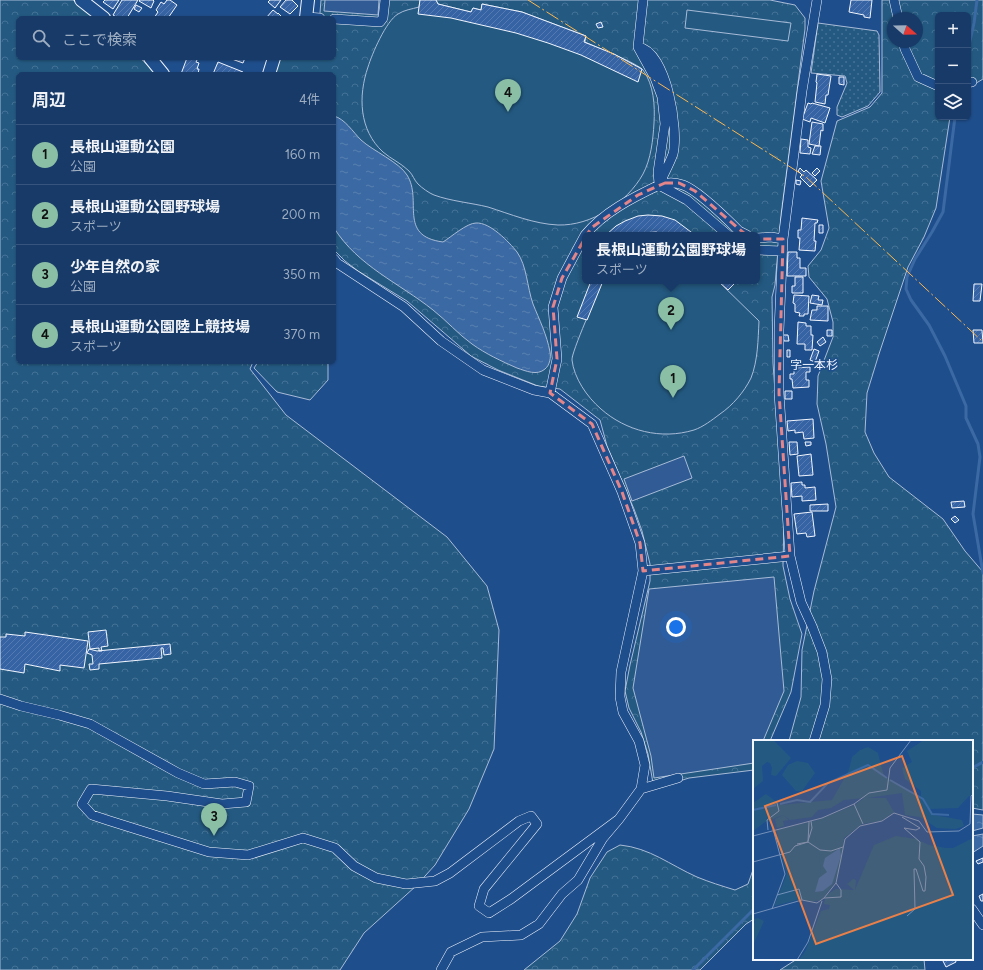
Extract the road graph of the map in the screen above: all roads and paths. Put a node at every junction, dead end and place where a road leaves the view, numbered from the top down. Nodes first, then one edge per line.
1 (81, 0) edge
2 (308, 0) edge
3 (385, 0) edge
4 (643, 0) edge
5 (816, 0) edge
6 (894, 0) edge
7 (897, 12) edge
8 (101, 16) edge
9 (306, 16) edge
10 (336, 19) edge
11 (905, 48) edge
12 (152, 60) edge
13 (273, 60) edge
14 (162, 72) edge
15 (270, 72) edge
16 (935, 85) edge
17 (659, 185) junction
18 (588, 232) edge
19 (724, 232) edge
20 (741, 232) edge
21 (760, 238) edge
22 (783, 239) junction
23 (582, 241) edge
24 (760, 250) edge
25 (782, 251) junction
26 (336, 263) edge
27 (550, 393) junction
28 (790, 556) junction
29 (643, 571) junction
30 (0, 699) edge
31 (814, 740) edge
32 (678, 778) dead end
33 (641, 788) junction
34 (619, 819) junction
35 (973, 910) edge
36 (983, 925) edge
37 (441, 970) edge

1 - 8 street
2 - 9 street
3 - 10 street
4 - 17 street
5 - 22 street
6 - 7 street
11 - 16 street
12 - 14 street
13 - 15 street
17 - 18 street
17 - 19 street
17 - 20 street
21 - 22 street
22 - 25 street
23 - 27 street
24 - 25 street
25 - 28 street
26 - 27 street
27 - 29 street
28 - 29 street
28 - 31 street
29 - 33 street
30 - 34 street
32 - 33 street
33 - 34 street
34 - 37 street
35 - 36 street

